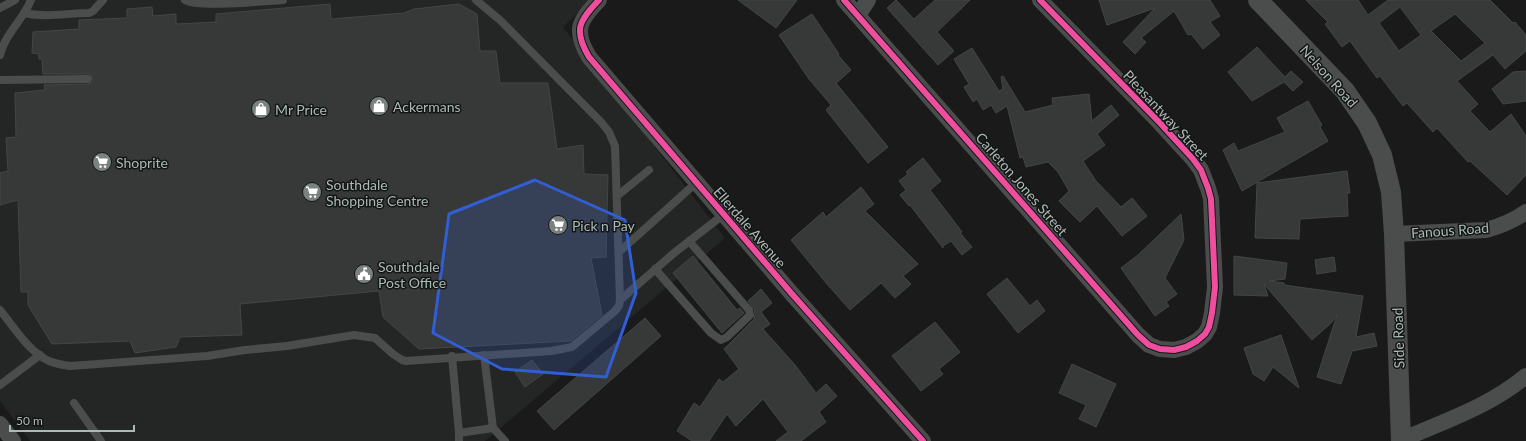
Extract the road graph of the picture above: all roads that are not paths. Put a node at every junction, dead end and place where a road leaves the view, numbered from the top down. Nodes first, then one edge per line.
1 (15, 0) edge
2 (31, 0) edge
3 (103, 0) edge
4 (185, 0) edge
5 (283, 0) edge
6 (476, 0) edge
7 (599, 0) edge
8 (844, 0) edge
9 (868, 0) edge
10 (1040, 0) edge
11 (1258, 0) edge
12 (0, 8) edge
13 (24, 13) junction
14 (858, 15) junction
15 (0, 56) edge
16 (88, 78) dead end
17 (0, 80) edge
18 (649, 170) dead end
19 (696, 183) junction
20 (617, 196) junction
21 (1526, 212) edge
22 (723, 215) junction
23 (1394, 234) junction
24 (689, 241) junction
25 (619, 252) junction
26 (655, 269) junction
27 (620, 300) junction
28 (0, 310) edge
29 (1197, 341) joint
30 (40, 355) junction
31 (484, 355) junction
32 (452, 356) junction
33 (1526, 376) edge
34 (0, 385) edge
35 (74, 403) dead end
36 (0, 424) edge
37 (493, 428) junction
38 (459, 437) edge
39 (13, 441) edge
40 (101, 441) edge
41 (505, 441) edge
42 (923, 441) edge
43 (1400, 441) edge

1 - 12 lane
2 - 13 lane
3 - 13 lane
4 - 5 lane
6 - 20 lane
7 - 19 street, Ellerdale Avenue
8 - 14 street, Carleton Jones Street
9 - 14 street
10 - 29 street, Pleasantway Street
11 - 23 street, Nelson Road
13 - 15 lane
14 - 29 street, Carleton Jones Street
16 - 17 lane
18 - 20 lane
19 - 22 street, Ellerdale Avenue
19 - 25 lane
20 - 25 lane
21 - 23 street, Fanous Road
22 - 24 lane
22 - 42 street, Ellerdale Avenue
23 - 43 street, Side Road
24 - 26 lane
24 - 26 lane
25 - 27 lane
26 - 27 lane
27 - 31 lane
28 - 30 lane
30 - 32 lane
30 - 34 lane
31 - 32 lane
31 - 37 lane
32 - 38 lane
33 - 43 street
35 - 40 lane
36 - 39 street
37 - 38 lane
37 - 41 lane

